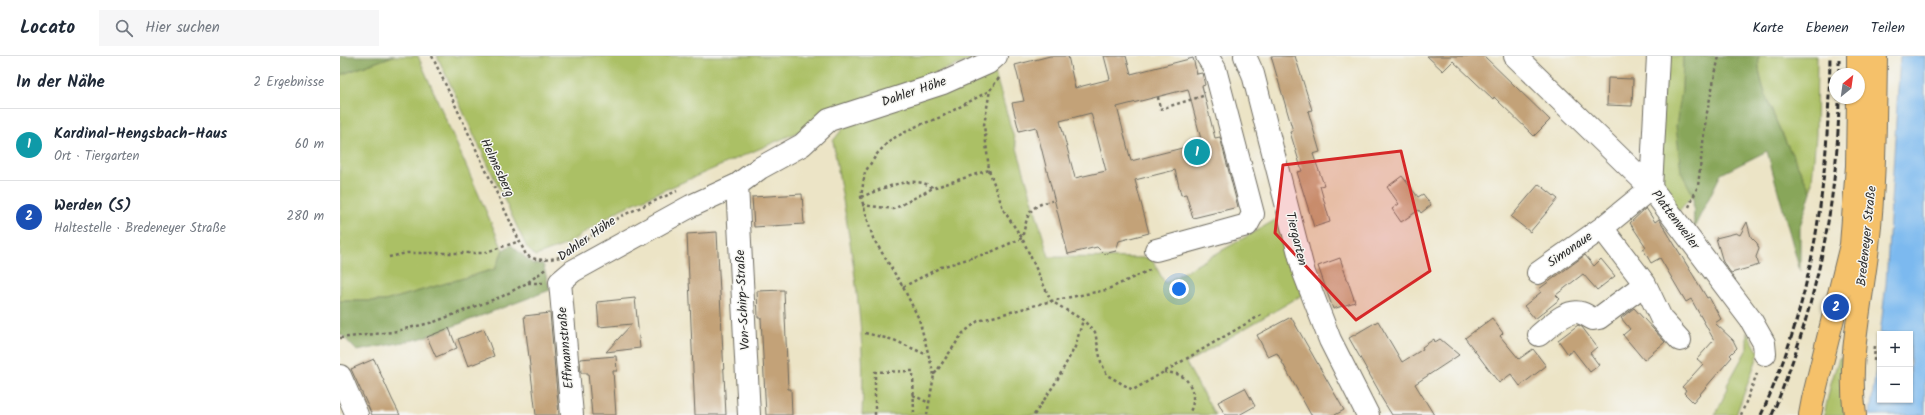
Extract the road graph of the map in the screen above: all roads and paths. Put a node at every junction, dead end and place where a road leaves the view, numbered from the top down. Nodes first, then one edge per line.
1 (432, 56) edge
2 (1206, 56) edge
3 (1245, 56) edge
4 (1515, 56) edge
5 (1658, 56) edge
6 (1719, 56) edge
7 (1858, 56) edge
8 (1876, 56) edge
9 (998, 65) edge
10 (1858, 68) edge
11 (990, 90) junction
12 (1221, 91) junction
13 (1158, 97) dead end
14 (1858, 104) edge
15 (989, 170) junction
16 (737, 185) junction
17 (683, 188) dead end
18 (933, 188) junction
19 (1651, 188) junction
20 (861, 197) junction
21 (1052, 201) dead end
22 (862, 205) junction
23 (1602, 228) junction
24 (1683, 232) junction
25 (1022, 238) junction
26 (520, 241) junction
27 (567, 253) dead end
28 (389, 257) dead end
29 (562, 257) joint
30 (1154, 260) joint
31 (1538, 273) dead end
32 (560, 282) joint
33 (1645, 284) junction
34 (903, 288) junction
35 (1051, 301) junction
36 (1261, 315) dead end
37 (1083, 320) junction
38 (865, 333) dead end
39 (1539, 335) dead end
40 (340, 338) edge
41 (1680, 340) dead end
42 (1765, 354) joint
43 (928, 355) junction
44 (1164, 372) junction
45 (934, 375) junction
46 (340, 376) edge
47 (913, 395) junction
48 (929, 403) junction
49 (1189, 413) dead end
50 (357, 415) edge
51 (572, 415) edge
52 (749, 415) edge
53 (875, 415) edge
54 (914, 415) edge
55 (927, 415) edge
56 (1034, 415) edge
57 (1368, 415) edge
58 (1741, 415) edge
59 (1810, 415) edge
60 (1854, 415) edge

1 - 26 path, Helmesberg
2 - 12 street
3 - 57 street, Tiergarten
4 - 19 street, Plattenweiler
5 - 19 street
6 - 24 path
7 - 10 main road
8 - 60 main road, Bredeneyer Straße
9 - 11 path
9 - 16 street, Dahler Höhe
11 - 15 path
11 - 20 path
12 - 13 path
12 - 30 street
14 - 59 main road, Bredeneyer Straße
15 - 18 path
15 - 25 path
16 - 32 street, Dahler Höhe
16 - 52 street, Von-Schirp-Straße
17 - 27 path, Dahler Höhe
18 - 20 path
18 - 22 path
19 - 23 street, Simonaue
19 - 24 street, Plattenweiler
20 - 22 path
21 - 25 path
22 - 34 path
23 - 31 street, Simonaue
23 - 33 street, Simonaue
24 - 42 street, Plattenweiler
25 - 34 path
25 - 35 path
26 - 28 path
26 - 29 path, Helmesberg
29 - 40 path, Dahler Höhe
30 - 35 path
32 - 51 street, Effmannstraße
33 - 39 street
33 - 41 street, Simonaue
34 - 43 path
35 - 37 path
35 - 45 path
36 - 44 path
37 - 44 path
37 - 56 path
38 - 43 path
42 - 58 path
43 - 45 path
44 - 49 path
45 - 48 path
46 - 50 street
47 - 48 path
47 - 53 path
47 - 54 path
48 - 55 path

